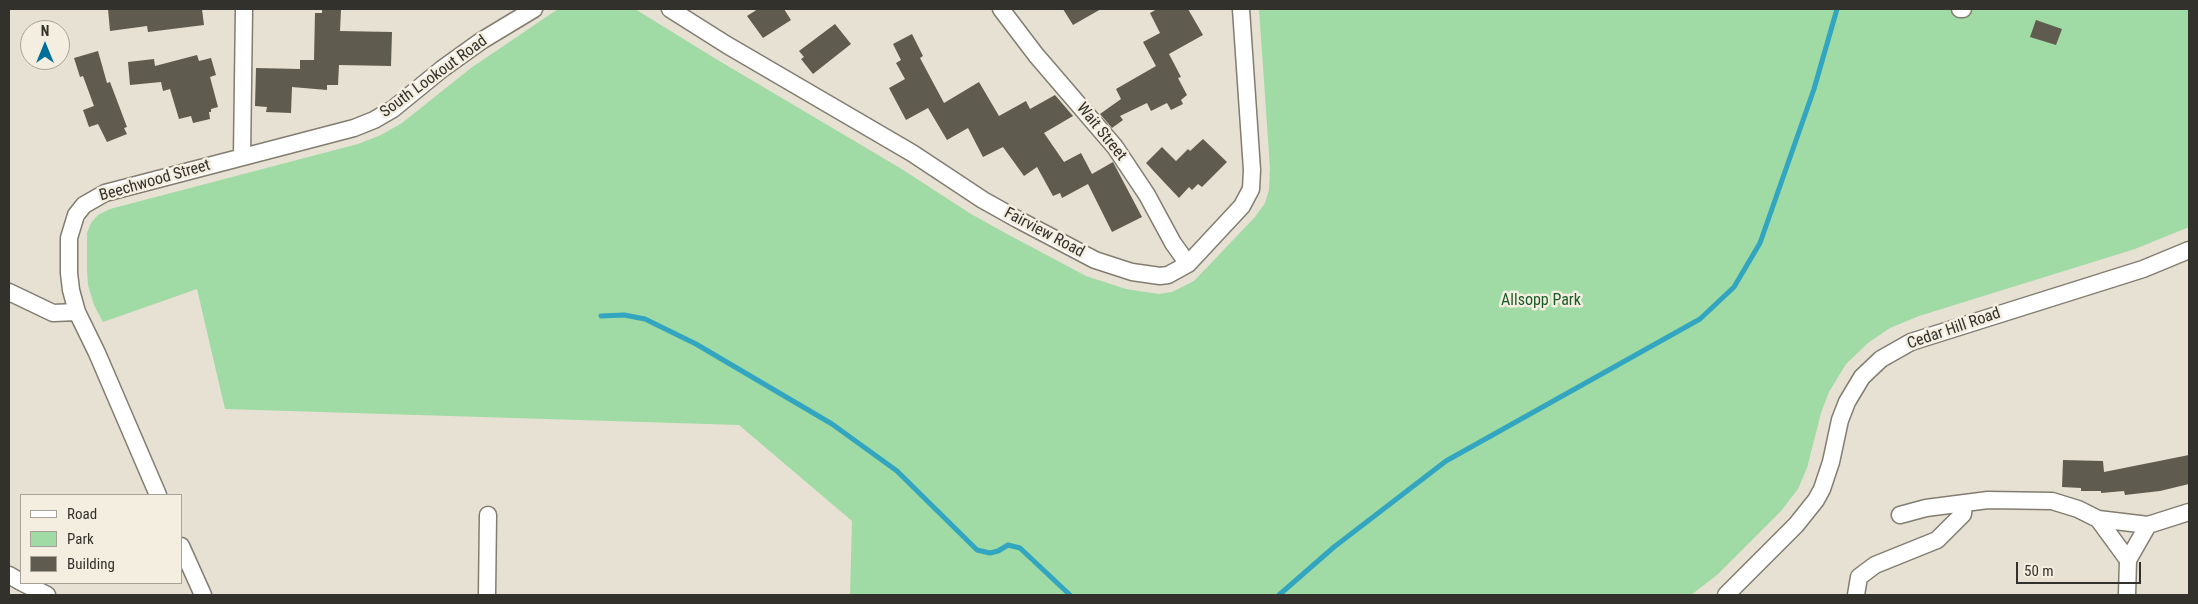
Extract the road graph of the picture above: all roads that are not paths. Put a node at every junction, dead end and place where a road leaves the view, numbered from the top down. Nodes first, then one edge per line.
1 (244, 9) edge
2 (534, 9) edge
3 (670, 9) edge
4 (1001, 9) edge
5 (1241, 9) edge
6 (242, 156) junction
7 (2189, 250) edge
8 (1188, 264) junction
9 (9, 292) edge
10 (77, 312) junction
11 (158, 494) edge
12 (1964, 503) junction
13 (2189, 512) edge
14 (488, 515) dead end
15 (1900, 515) dead end
16 (2098, 519) junction
17 (2148, 525) junction
18 (182, 548) edge
19 (2128, 560) junction
20 (26, 584) edge
21 (47, 595) edge
22 (203, 595) edge
23 (487, 595) edge
24 (1726, 595) edge
25 (1856, 595) edge
26 (2127, 595) edge

1 - 6 street
2 - 6 street, South Lookout Road
3 - 8 street, Fairview Road
4 - 8 street, Wait Street
5 - 8 street, Fairview Road
6 - 10 street, Beechwood Street
7 - 24 street, Cedar Hill Road
9 - 10 street
10 - 11 street, Beechwood Street
12 - 15 street
12 - 16 street
12 - 25 street
13 - 17 street
14 - 23 street
16 - 17 street
16 - 19 street
17 - 19 street
18 - 22 street
19 - 26 street
20 - 21 street

